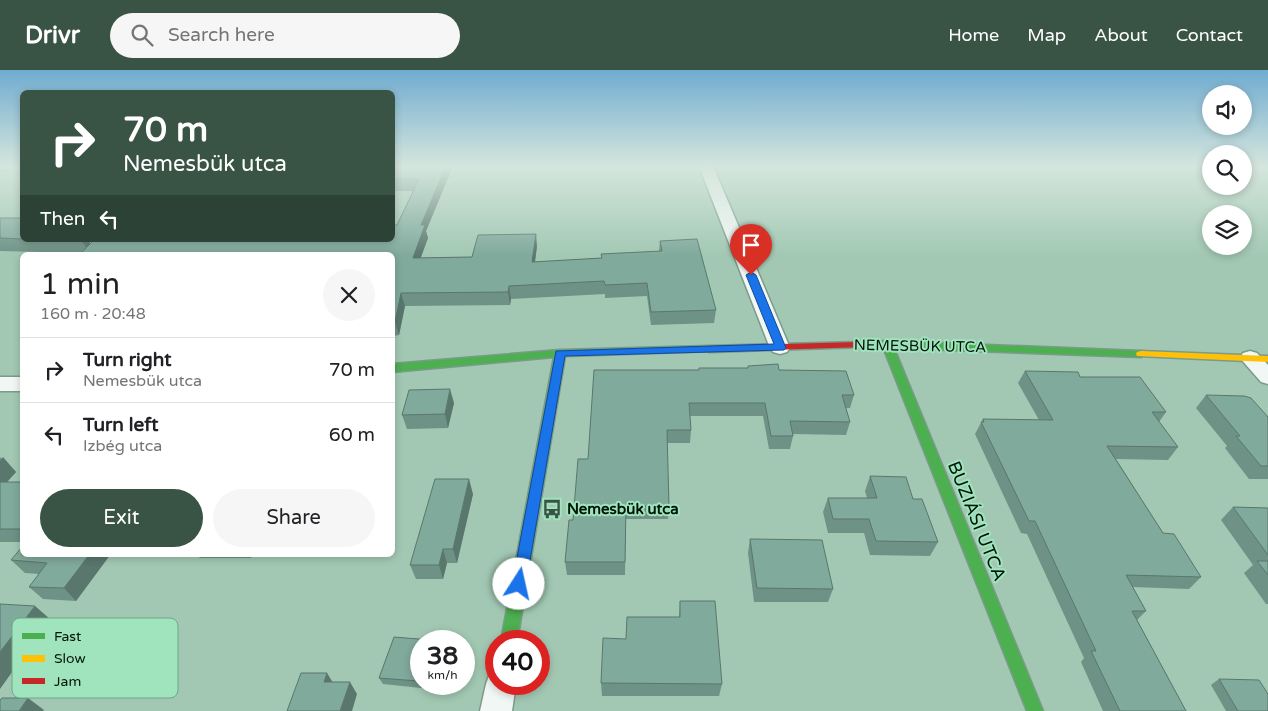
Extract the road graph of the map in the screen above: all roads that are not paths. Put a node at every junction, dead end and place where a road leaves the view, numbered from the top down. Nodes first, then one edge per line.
1 (718, 196) edge
2 (887, 344) junction
3 (780, 348) junction
4 (560, 353) junction
5 (1259, 358) edge
6 (395, 368) edge
7 (1268, 377) edge
8 (0, 384) edge
9 (20, 384) edge
10 (511, 630) edge
11 (499, 695) edge
12 (496, 711) edge
13 (1035, 711) edge

1 - 3 street
2 - 3 street, NEMESBÜK UTCA
2 - 5 street, NEMESBÜK UTCA
2 - 13 street, BUZIÁSI UTCA
3 - 4 street, NEMESBÜK UTCA
4 - 6 street, NEMESBÜK UTCA
4 - 10 street
5 - 7 street
8 - 9 street
11 - 12 street

